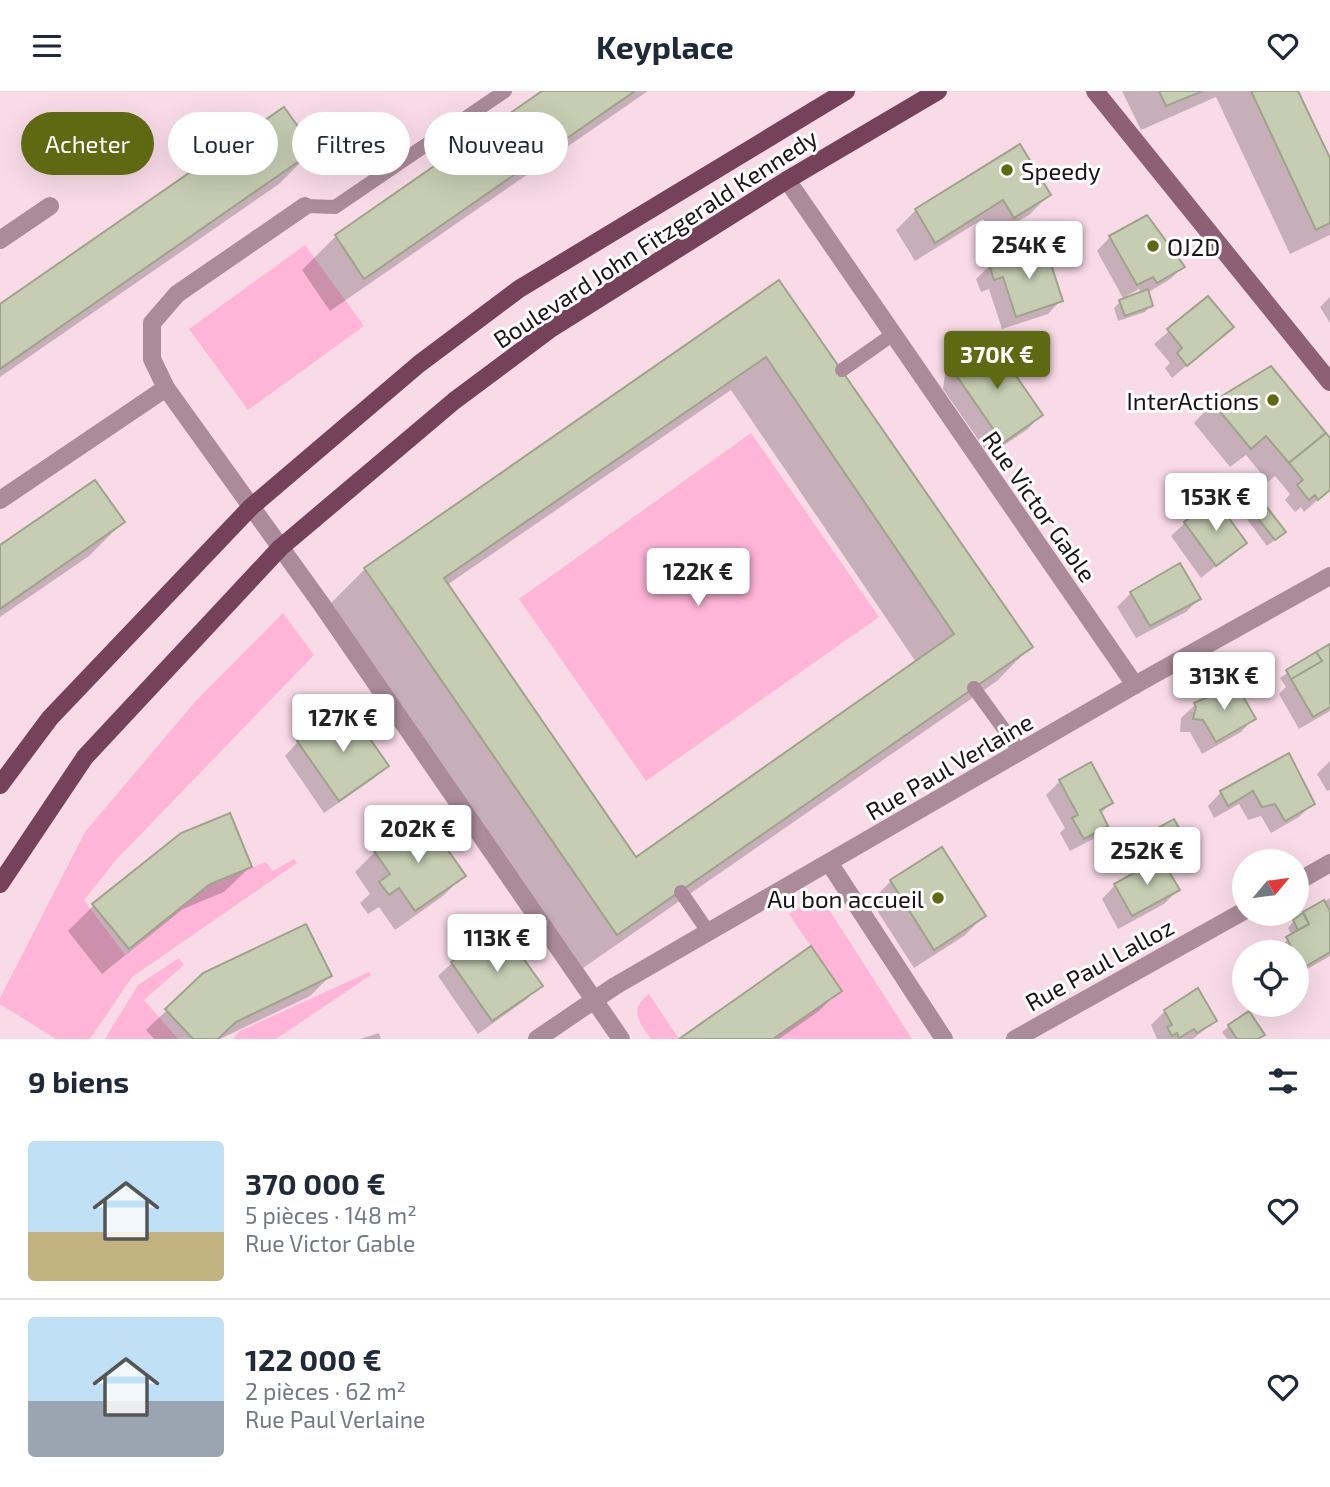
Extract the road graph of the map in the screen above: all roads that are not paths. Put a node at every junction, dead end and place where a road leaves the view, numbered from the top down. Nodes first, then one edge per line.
1 (505, 91) edge
2 (846, 91) edge
3 (938, 91) edge
4 (1095, 91) edge
5 (787, 180) junction
6 (50, 206) dead end
7 (305, 206) joint
8 (0, 240) edge
9 (892, 335) junction
10 (842, 370) dead end
11 (1330, 382) edge
12 (166, 388) junction
13 (0, 500) edge
14 (251, 507) junction
15 (280, 548) junction
16 (1330, 576) edge
17 (1135, 685) junction
18 (974, 688) dead end
19 (1021, 753) junction
20 (0, 785) edge
21 (1330, 863) edge
22 (830, 864) junction
23 (1309, 875) edge
24 (0, 884) edge
25 (681, 892) dead end
26 (1232, 918) edge
27 (709, 933) junction
28 (594, 1000) junction
29 (537, 1039) edge
30 (621, 1039) edge
31 (944, 1039) edge
32 (1015, 1039) edge

1 - 7 lane
2 - 14 main road, Boulevard John Fitzgerald Kennedy
3 - 5 main road, Boulevard John Fitzgerald Kennedy
4 - 11 street
5 - 9 street, Rue Victor Gable
5 - 15 main road, Boulevard John Fitzgerald Kennedy
6 - 8 street
7 - 12 street
9 - 10 lane
9 - 17 street, Rue Victor Gable
12 - 13 street
12 - 14 street
14 - 15 street
14 - 20 main road, Boulevard John Fitzgerald Kennedy
15 - 24 main road, Boulevard John Fitzgerald Kennedy
15 - 28 street
16 - 17 street, Rue Paul Verlaine
17 - 19 street, Rue Paul Verlaine
18 - 19 lane
19 - 22 street, Rue Paul Verlaine
21 - 23 street
22 - 27 street, Rue Paul Verlaine
22 - 31 street
25 - 27 lane
26 - 32 street, Rue Paul Lalloz
27 - 28 street, Rue Paul Verlaine
28 - 29 street, Rue Paul Verlaine
28 - 30 street

